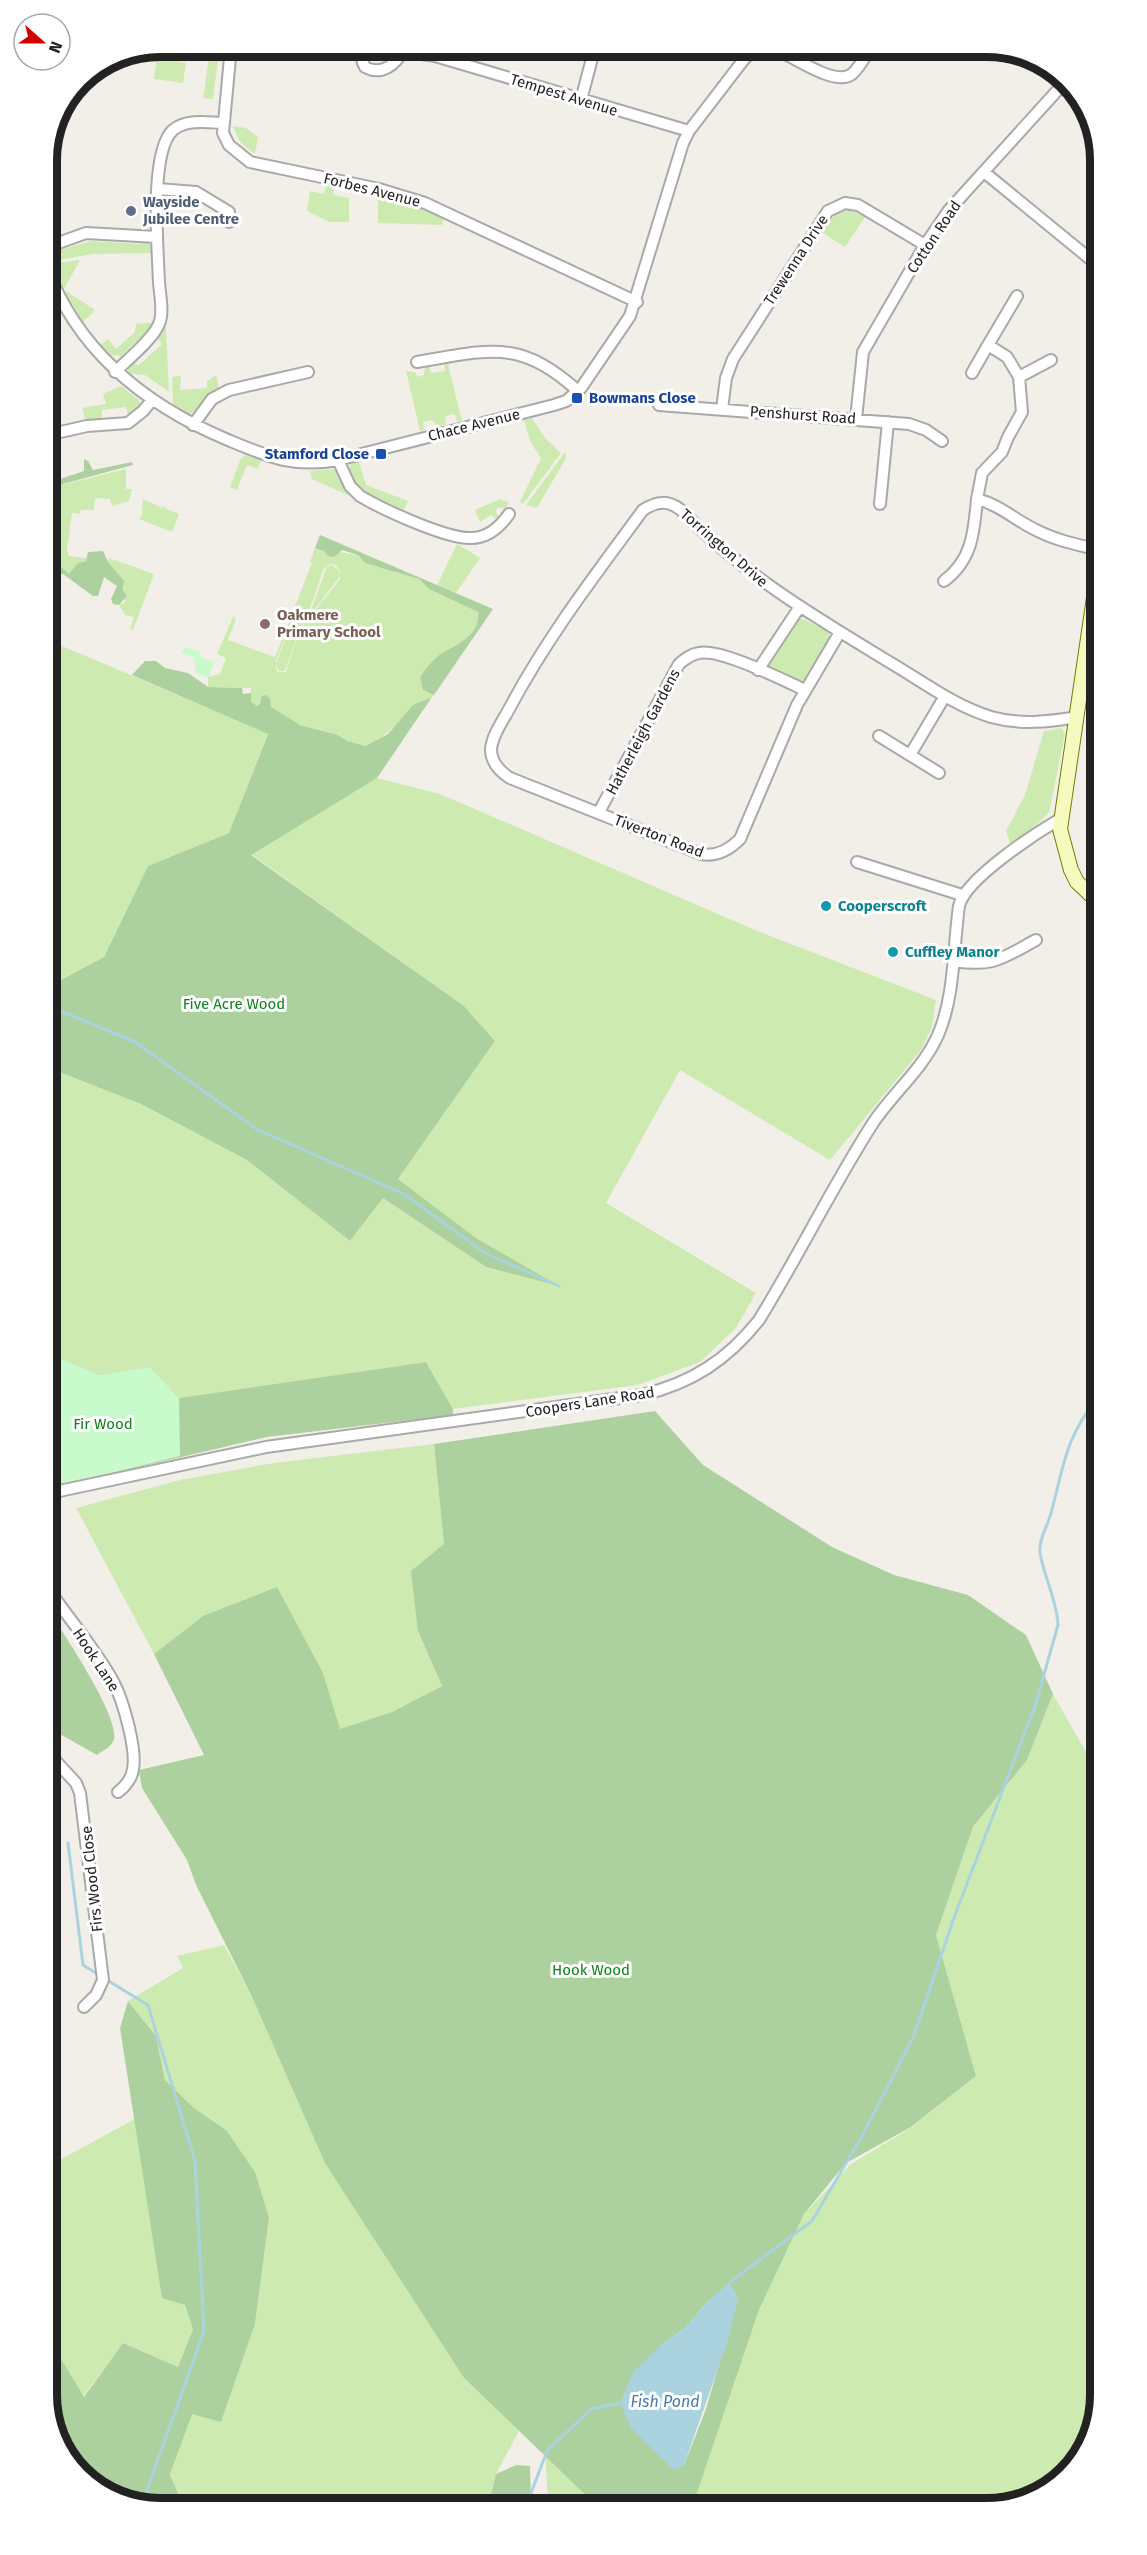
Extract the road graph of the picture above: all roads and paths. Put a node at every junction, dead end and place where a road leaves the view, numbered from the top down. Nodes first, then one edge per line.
1 (230, 57) edge
2 (362, 57) edge
3 (399, 57) edge
4 (441, 57) edge
5 (592, 57) edge
6 (746, 57) edge
7 (790, 57) edge
8 (864, 57) edge
9 (1060, 87) edge
10 (581, 100) junction
11 (222, 123) junction
12 (689, 131) junction
13 (984, 172) junction
14 (158, 189) junction
15 (229, 222) dead end
16 (157, 237) junction
17 (57, 243) edge
18 (925, 245) junction
19 (1090, 259) edge
20 (1017, 296) dead end
21 (58, 297) edge
22 (637, 302) junction
23 (988, 345) junction
24 (1051, 360) dead end
25 (417, 362) dead end
26 (116, 372) junction
27 (308, 372) dead end
28 (972, 373) dead end
29 (1019, 377) junction
30 (578, 391) junction
31 (152, 400) junction
32 (659, 405) dead end
33 (722, 409) junction
34 (856, 419) junction
35 (888, 422) junction
36 (193, 425) junction
37 (57, 433) edge
38 (942, 441) dead end
39 (339, 460) junction
40 (977, 499) junction
41 (880, 504) dead end
42 (509, 514) dead end
43 (1090, 548) edge
44 (944, 581) dead end
45 (799, 609) junction
46 (1090, 626) edge
47 (840, 632) junction
48 (758, 670) junction
49 (805, 690) junction
50 (945, 696) junction
51 (1080, 696) junction
52 (1090, 697) edge
53 (1077, 717) junction
54 (496, 734) joint
55 (879, 736) dead end
56 (910, 755) junction
57 (939, 773) dead end
58 (599, 812) junction
59 (1060, 819) junction
60 (857, 862) dead end
61 (1090, 894) edge
62 (962, 895) junction
63 (1036, 940) dead end
64 (952, 960) junction
65 (57, 1492) edge
66 (57, 1601) edge
67 (57, 1762) edge
68 (118, 1792) dead end
69 (84, 2007) dead end

1 - 11 street
2 - 3 street, Tempest Avenue
4 - 10 street, Tempest Avenue
5 - 10 street
6 - 12 street, Chace Avenue
7 - 8 street
9 - 13 street, Cotton Road
10 - 12 street, Tempest Avenue
11 - 14 street
11 - 22 street, Forbes Avenue
12 - 22 street, Chace Avenue
13 - 18 street, Cotton Road
13 - 19 street
14 - 15 street
14 - 16 street
16 - 17 street
16 - 26 street
18 - 33 street, Trewenna Drive
18 - 34 street, Cotton Road
20 - 23 street
21 - 26 street, Chace Avenue
22 - 30 street, Chace Avenue
23 - 28 street
23 - 29 street
24 - 29 street
25 - 30 street
26 - 31 street, Chace Avenue
27 - 36 street
29 - 40 street
30 - 39 street, Chace Avenue
31 - 36 street, Chace Avenue
31 - 37 street
32 - 33 street, Penshurst Road
33 - 34 street, Penshurst Road
34 - 35 street, Penshurst Road
35 - 38 street, Penshurst Road
35 - 41 street
36 - 39 street, Chace Avenue
39 - 42 street
40 - 43 street
40 - 44 street
45 - 47 street, Torrington Drive
45 - 48 street
45 - 54 street, Torrington Drive
46 - 51 main road
47 - 49 street, Tiverton Road
47 - 50 street, Torrington Drive
48 - 49 street, Hatherleigh Gardens
48 - 58 street, Hatherleigh Gardens
49 - 58 street, Tiverton Road
50 - 53 street, Torrington Drive
50 - 56 street
51 - 52 street
51 - 53 main road
53 - 59 main road
54 - 58 street, Tiverton Road
55 - 56 street
56 - 57 street
59 - 61 main road
59 - 62 street
60 - 62 street
62 - 64 street, Coopers Lane Road
63 - 64 street
64 - 65 street, Coopers Lane Road
66 - 68 street, Hook Lane
67 - 69 street, Firs Wood Close

